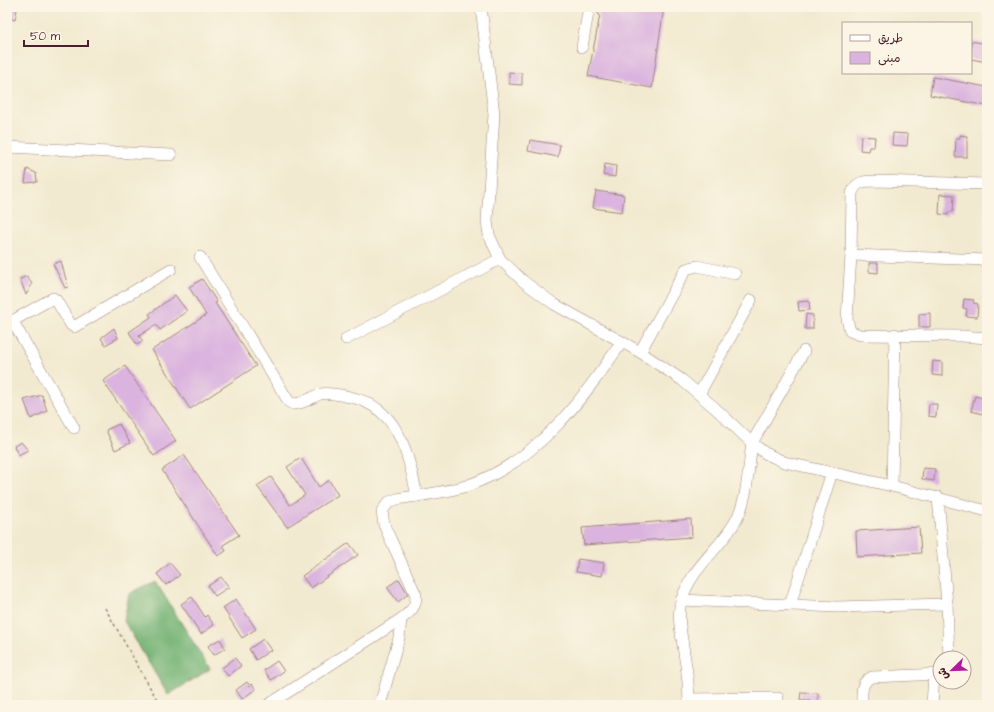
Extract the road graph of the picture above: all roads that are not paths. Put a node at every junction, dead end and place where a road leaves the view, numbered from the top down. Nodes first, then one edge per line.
1 (481, 7) edge
2 (589, 7) edge
3 (582, 46) dead end
4 (7, 148) edge
5 (171, 155) dead end
6 (987, 184) edge
7 (851, 255) junction
8 (200, 257) dead end
9 (500, 259) junction
10 (987, 260) edge
11 (171, 269) dead end
12 (735, 274) dead end
13 (750, 300) dead end
14 (10, 322) edge
15 (895, 334) junction
16 (987, 338) edge
17 (346, 339) dead end
18 (622, 342) junction
19 (804, 351) dead end
20 (640, 352) junction
21 (699, 394) junction
22 (74, 428) dead end
23 (752, 444) junction
24 (832, 472) junction
25 (892, 486) junction
26 (417, 496) junction
27 (938, 497) junction
28 (987, 511) edge
29 (681, 600) junction
30 (947, 604) junction
31 (790, 605) junction
32 (401, 619) junction
33 (949, 650) edge
34 (932, 675) edge
35 (934, 690) edge
36 (778, 698) dead end
37 (277, 702) edge
38 (689, 702) edge
39 (268, 705) edge
40 (380, 705) edge
41 (862, 705) edge
42 (932, 705) edge

1 - 9 street
2 - 3 street
4 - 5 street
6 - 7 street
7 - 10 street
7 - 15 street
8 - 26 street
9 - 17 street
9 - 18 street
11 - 14 street
12 - 20 street
13 - 21 street
14 - 22 street
15 - 16 street
15 - 25 street
18 - 20 street
18 - 26 street
19 - 23 street
20 - 21 street
21 - 23 street
23 - 24 street
23 - 29 street
24 - 25 street
24 - 31 street
25 - 27 street
26 - 32 street
27 - 28 street
27 - 30 street
29 - 31 street
29 - 38 street
30 - 31 street
30 - 33 street
32 - 37 street
32 - 40 street
34 - 41 street
35 - 42 street
36 - 38 street
37 - 39 street

